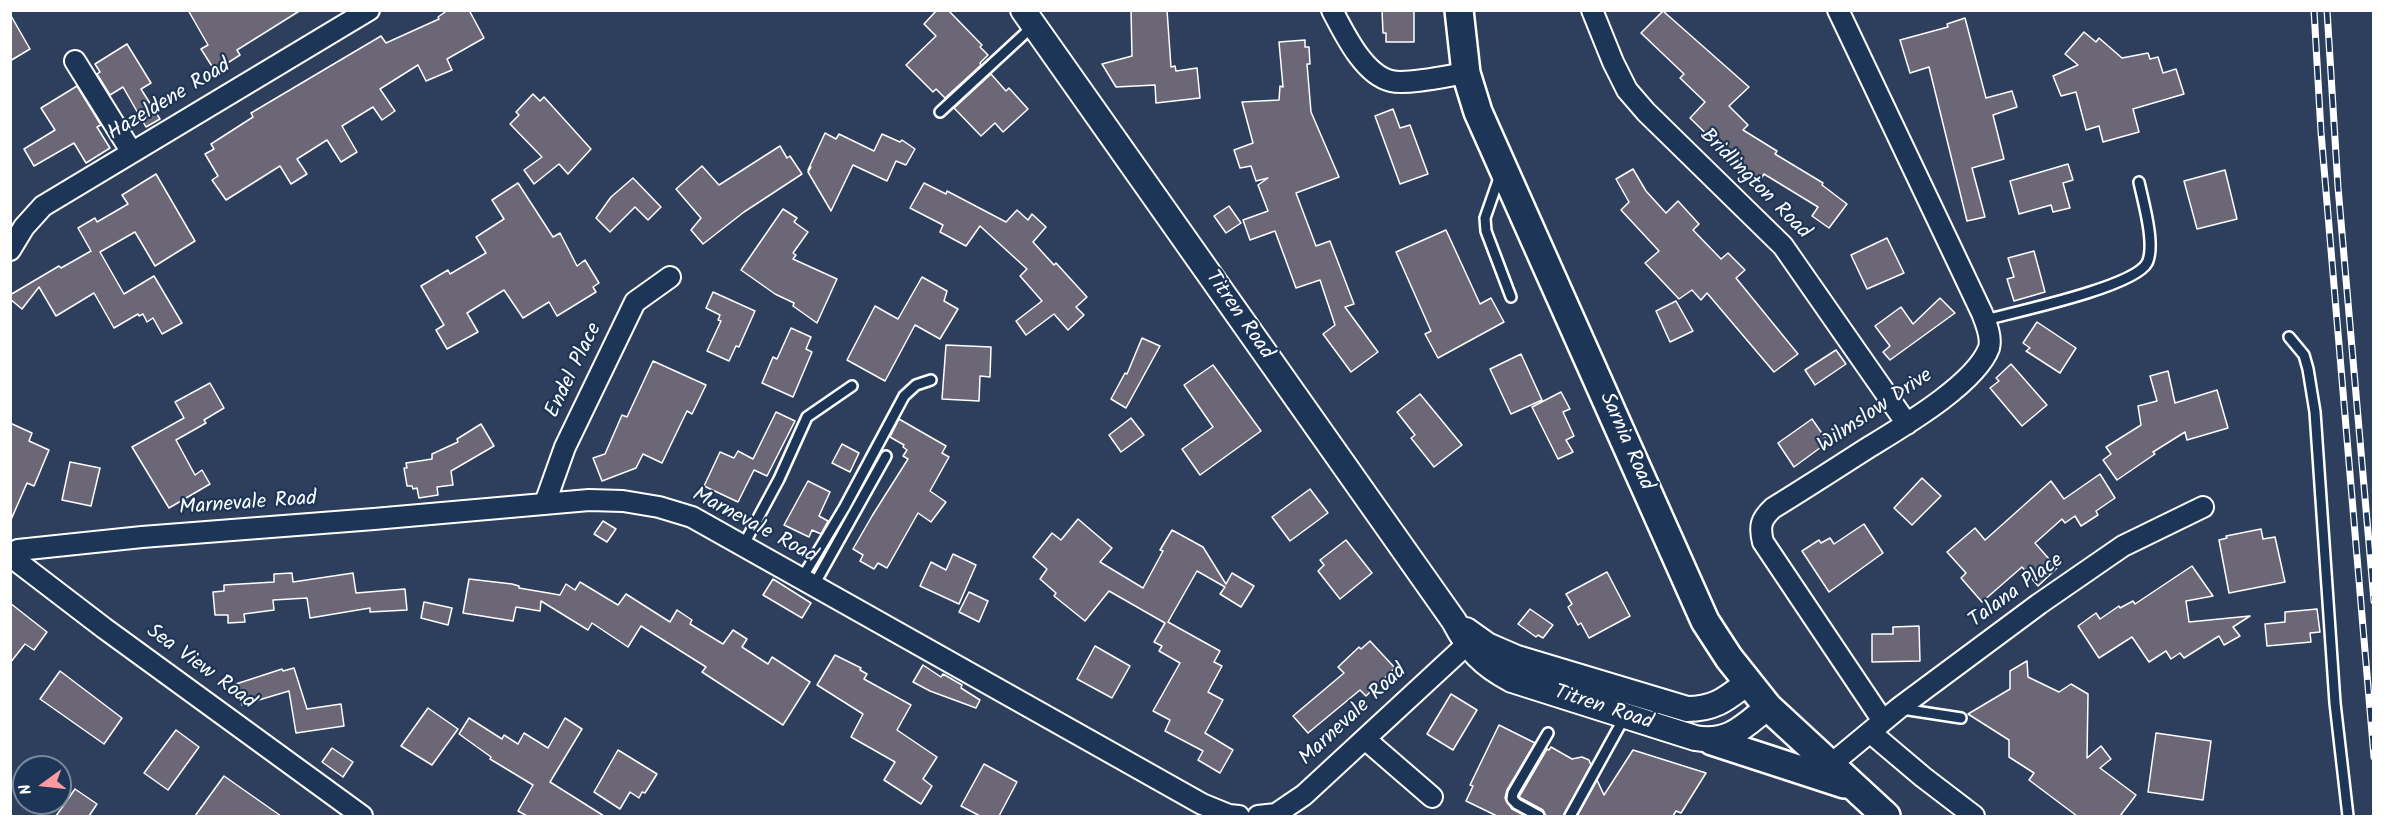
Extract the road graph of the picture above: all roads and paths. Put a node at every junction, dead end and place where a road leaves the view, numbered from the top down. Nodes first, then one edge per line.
1 (369, 10) edge
2 (1332, 10) edge
3 (1459, 10) edge
4 (1592, 10) edge
5 (1838, 10) edge
6 (1028, 18) edge
7 (75, 61) dead end
8 (1466, 73) junction
9 (940, 112) dead end
10 (131, 151) junction
11 (1503, 169) junction
12 (2139, 182) dead end
13 (10, 250) edge
14 (670, 277) dead end
15 (1511, 297) dead end
16 (1985, 320) junction
17 (2289, 337) dead end
18 (932, 380) dead end
19 (852, 386) dead end
20 (1906, 424) junction
21 (886, 456) dead end
22 (545, 503) junction
23 (2203, 507) dead end
24 (743, 546) junction
25 (10, 556) edge
26 (808, 582) junction
27 (1471, 641) junction
28 (1747, 683) junction
29 (1768, 707) junction
30 (1899, 708) junction
31 (1625, 716) junction
32 (1961, 718) dead end
33 (1877, 727) junction
34 (1548, 733) dead end
35 (1365, 739) junction
36 (1712, 741) junction
37 (1829, 766) junction
38 (1851, 786) junction
39 (1432, 797) dead end
40 (362, 816) edge
41 (1239, 816) edge
42 (1270, 816) edge
43 (1539, 816) edge
44 (1570, 816) edge
45 (1886, 816) edge
46 (1974, 816) edge
47 (2348, 816) edge

1 - 10 street, Hazeldene Road
2 - 8 street
3 - 8 main road, Sarnia Road
4 - 20 street, Bridlington Road
5 - 16 street, Wilmslow Drive
6 - 9 lane
6 - 27 street, Titren Road
7 - 10 street
8 - 11 main road, Sarnia Road
10 - 13 street, Hazeldene Road
11 - 15 lane
11 - 28 main road, Sarnia Road
12 - 16 lane
14 - 22 street, Endel Place
16 - 20 street, Wilmslow Drive
17 - 47 lane
18 - 26 lane
19 - 24 lane
20 - 33 street, Wilmslow Drive
21 - 26 lane
22 - 24 street, Marnevale Road
22 - 25 street, Marnevale Road
23 - 30 street, Talana Place
24 - 26 street, Marnevale Road
25 - 40 street, Sea View Road
26 - 41 street, Marnevale Road
27 - 28 street, Titren Road
27 - 31 street, Titren Road
27 - 35 street, Marnevale Road
28 - 29 main road, Sarnia Road
29 - 36 street
29 - 37 main road, Sarnia Road
30 - 32 lane
30 - 33 street, Talana Place
31 - 36 street, Titren Road
31 - 44 lane
33 - 37 street, Talana Place
33 - 46 street
34 - 43 lane
35 - 39 street
35 - 42 street, Marnevale Road
36 - 38 main road
37 - 38 main road, Sarnia Road
38 - 45 main road, Sarnia Road

